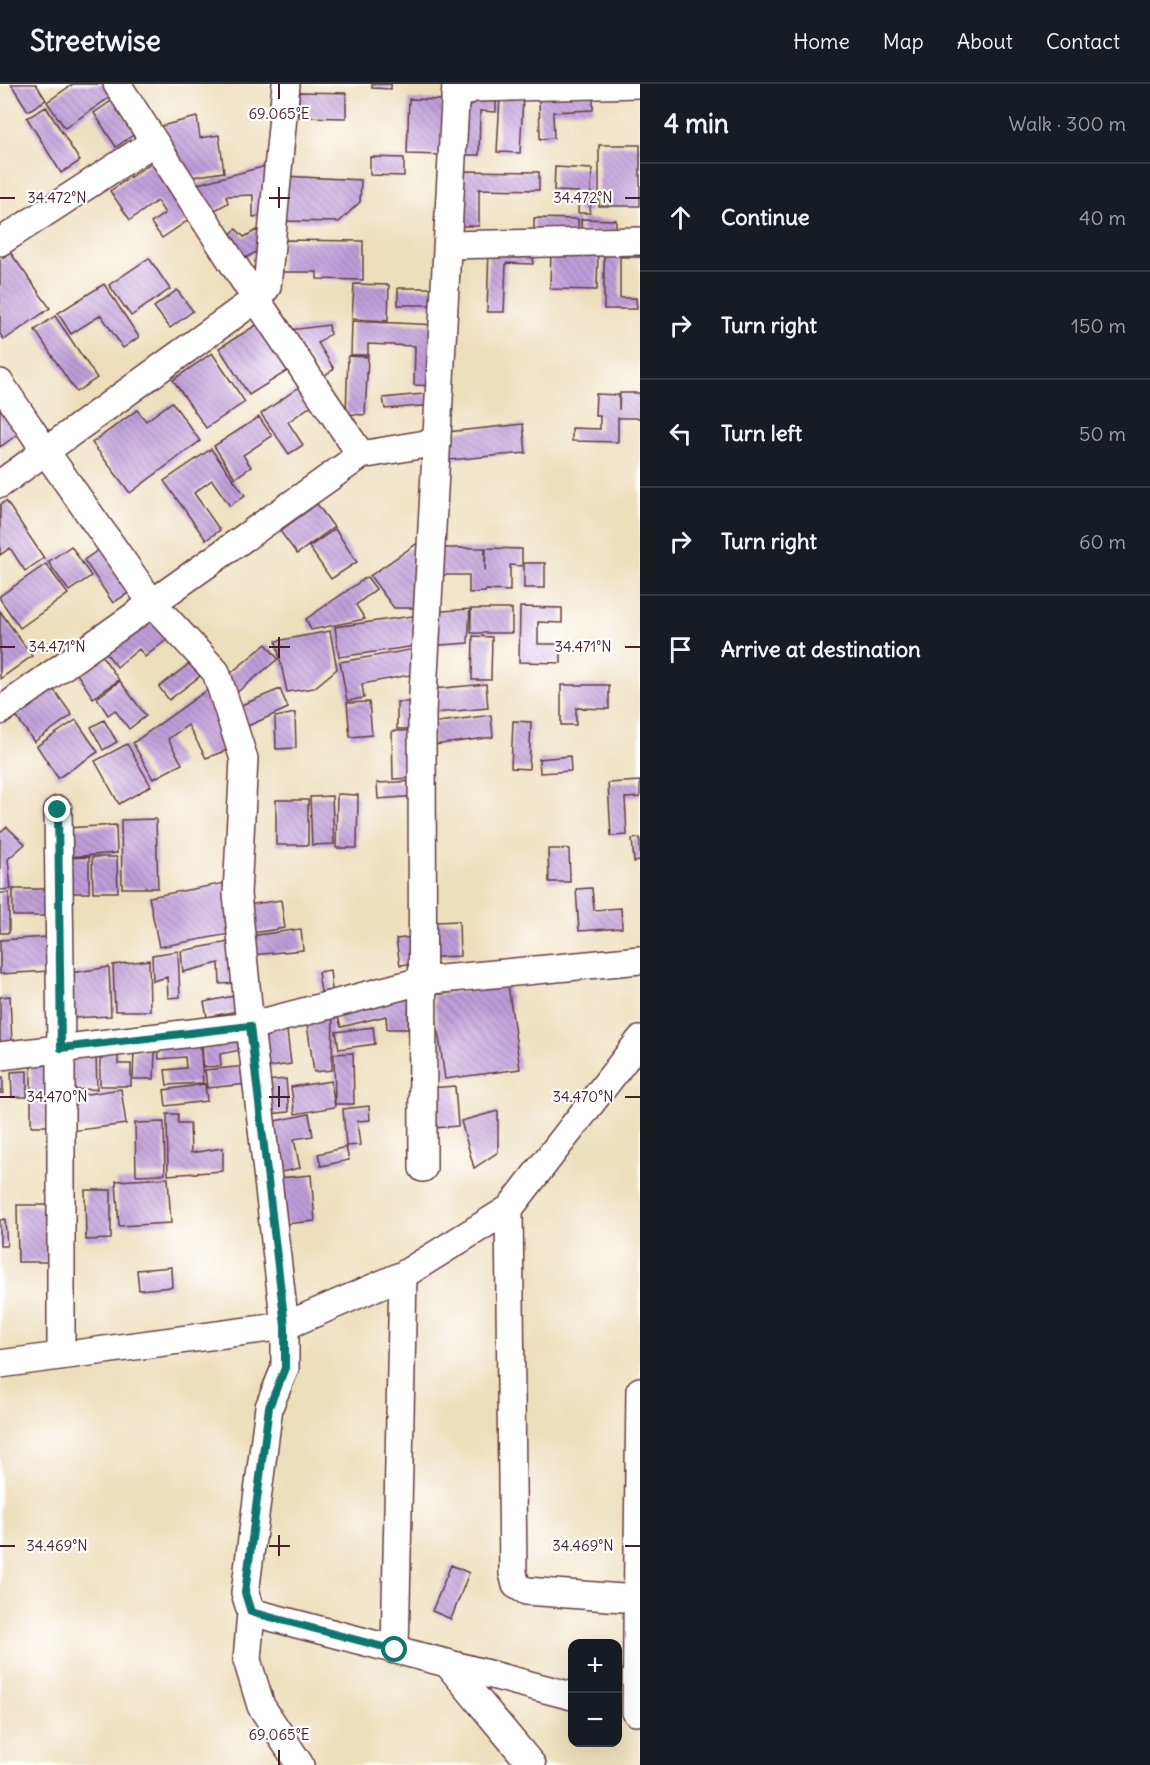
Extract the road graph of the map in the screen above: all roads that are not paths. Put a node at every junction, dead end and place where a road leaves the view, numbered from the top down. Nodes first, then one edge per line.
1 (117, 84) edge
2 (286, 84) edge
3 (640, 84) edge
4 (456, 90) edge
5 (154, 142) junction
6 (640, 241) edge
7 (0, 242) edge
8 (448, 246) junction
9 (256, 299) junction
10 (0, 383) edge
11 (437, 442) junction
12 (46, 452) junction
13 (361, 455) junction
14 (0, 484) edge
15 (152, 603) junction
16 (0, 711) edge
17 (58, 810) dead end
18 (640, 960) edge
19 (422, 981) junction
20 (250, 1026) junction
21 (640, 1040) edge
22 (61, 1048) junction
23 (0, 1056) edge
24 (423, 1167) dead end
25 (508, 1209) junction
26 (403, 1275) junction
27 (285, 1326) junction
28 (61, 1356) junction
29 (0, 1364) edge
30 (640, 1391) edge
31 (637, 1599) junction
32 (251, 1612) junction
33 (395, 1650) junction
34 (447, 1663) junction
35 (568, 1695) edge
36 (631, 1711) edge
37 (300, 1765) edge
38 (532, 1765) edge

1 - 5 street
2 - 9 street
3 - 4 street
4 - 8 street
5 - 7 street
5 - 9 street
6 - 8 street
8 - 11 street
9 - 12 street
9 - 13 street
10 - 12 street
11 - 13 street
11 - 19 street
12 - 14 street
12 - 15 street
13 - 15 street
15 - 16 street
15 - 20 street
17 - 22 street
18 - 19 street
19 - 20 street
19 - 24 street
20 - 22 street
20 - 27 street
21 - 25 street
22 - 23 street
22 - 28 street
25 - 26 street
25 - 31 street
26 - 27 street
26 - 33 street
27 - 28 street
27 - 32 street
28 - 29 street
30 - 31 street
31 - 36 street
32 - 33 street
32 - 37 street
33 - 34 street
34 - 35 street
34 - 38 street

